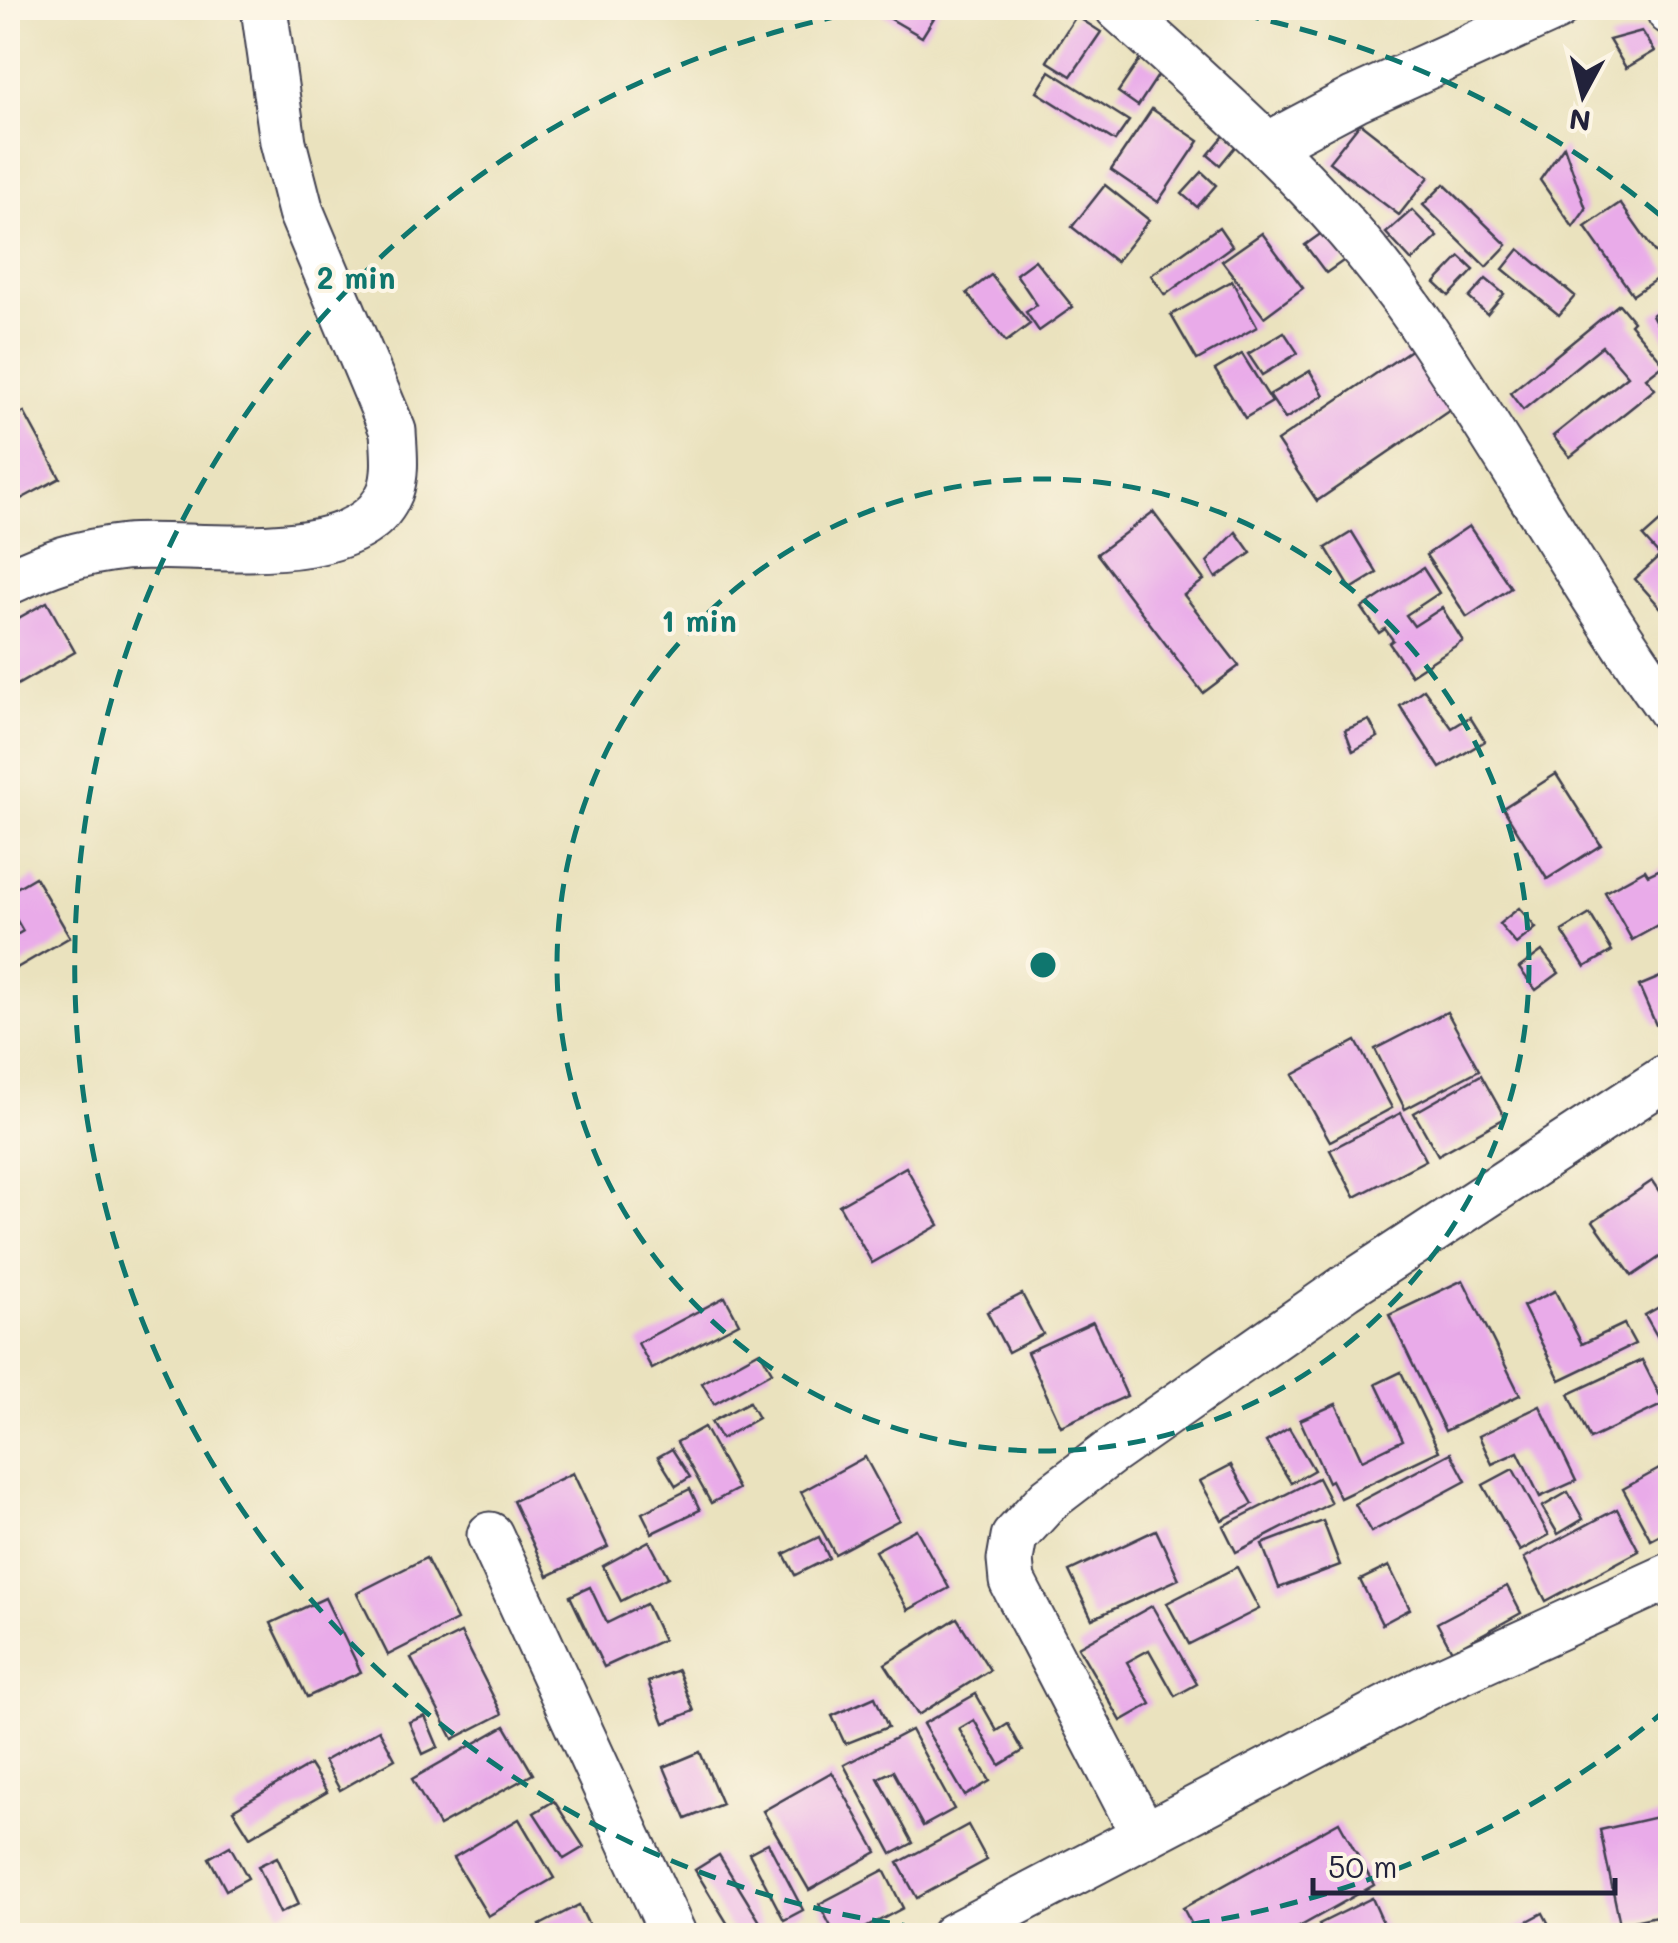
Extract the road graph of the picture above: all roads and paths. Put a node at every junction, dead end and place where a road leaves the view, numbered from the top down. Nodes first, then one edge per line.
1 (264, 8) edge
2 (1118, 8) edge
3 (1556, 8) edge
4 (1270, 144) junction
5 (8, 582) edge
6 (1670, 710) edge
7 (1670, 1075) edge
8 (490, 1535) dead end
9 (1670, 1576) edge
10 (1144, 1834) junction
11 (674, 1936) edge
12 (953, 1936) edge

1 - 5 street
2 - 4 street
3 - 4 street
4 - 6 street
7 - 10 street
8 - 11 street
9 - 10 street
10 - 12 street

